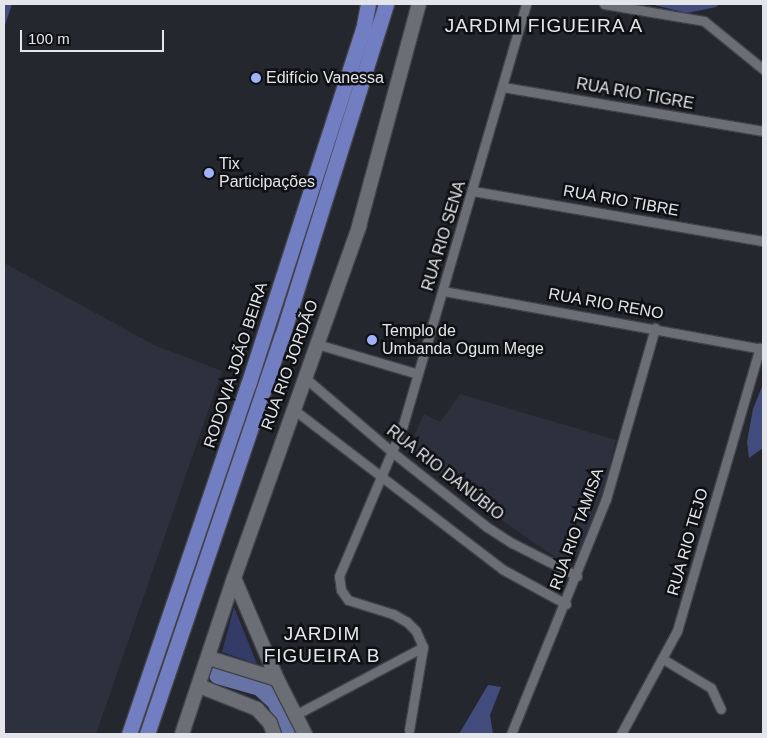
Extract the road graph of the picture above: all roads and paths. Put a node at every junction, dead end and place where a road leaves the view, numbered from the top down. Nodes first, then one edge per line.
1 (368, 4) edge
2 (386, 4) edge
3 (419, 4) edge
4 (526, 4) edge
5 (604, 4) edge
6 (763, 69) edge
7 (503, 87) junction
8 (763, 130) edge
9 (473, 191) junction
10 (763, 241) edge
11 (443, 291) junction
12 (656, 328) junction
13 (317, 344) junction
14 (762, 349) edge
15 (418, 374) junction
16 (304, 378) junction
17 (293, 409) junction
18 (392, 452) junction
19 (381, 474) junction
20 (577, 576) junction
21 (234, 578) junction
22 (566, 604) junction
23 (423, 647) junction
24 (209, 658) junction
25 (664, 659) junction
26 (277, 679) junction
27 (199, 686) junction
28 (721, 709) dead end
29 (296, 714) junction
30 (409, 730) dead end
31 (129, 734) edge
32 (147, 734) edge
33 (182, 734) edge
34 (274, 734) edge
35 (305, 734) edge
36 (511, 734) edge
37 (621, 734) edge

1 - 31 main road, RODOVIA JOÃO BEIRA
2 - 32 main road, RODOVIA JOÃO BEIRA
3 - 13 street, RUA RIO JORDÃO
4 - 7 street, RUA RIO SENA
5 - 6 street
7 - 8 street, RUA RIO TIGRE
7 - 9 street, RUA RIO SENA
9 - 10 street, RUA RIO TIBRE
9 - 11 street, RUA RIO SENA
11 - 12 street, RUA RIO RENO
11 - 15 street, RUA RIO SENA
12 - 14 street, RUA RIO RENO
12 - 20 street, RUA RIO TAMISA
13 - 15 street
13 - 16 street, RUA RIO JORDÃO
14 - 25 street, RUA RIO TEJO
15 - 18 street, RUA RIO SENA
16 - 17 street, RUA RIO JORDÃO
16 - 18 street, RUA RIO DANÚBIO
17 - 19 street
17 - 21 street, RUA RIO JORDÃO
18 - 19 street, RUA RIO SENA
18 - 20 street, RUA RIO DANÚBIO
19 - 22 street
19 - 23 street, RUA RIO SENA
20 - 22 street, RUA RIO TAMISA
21 - 24 street, RUA RIO JORDÃO
21 - 26 street
22 - 36 street, RUA RIO TAMISA
23 - 29 street
23 - 30 street
24 - 26 street
24 - 27 street, RUA RIO JORDÃO
25 - 28 street
25 - 37 street, RUA RIO TEJO
26 - 29 street
27 - 33 street, RUA RIO JORDÃO
27 - 34 street
29 - 35 street

